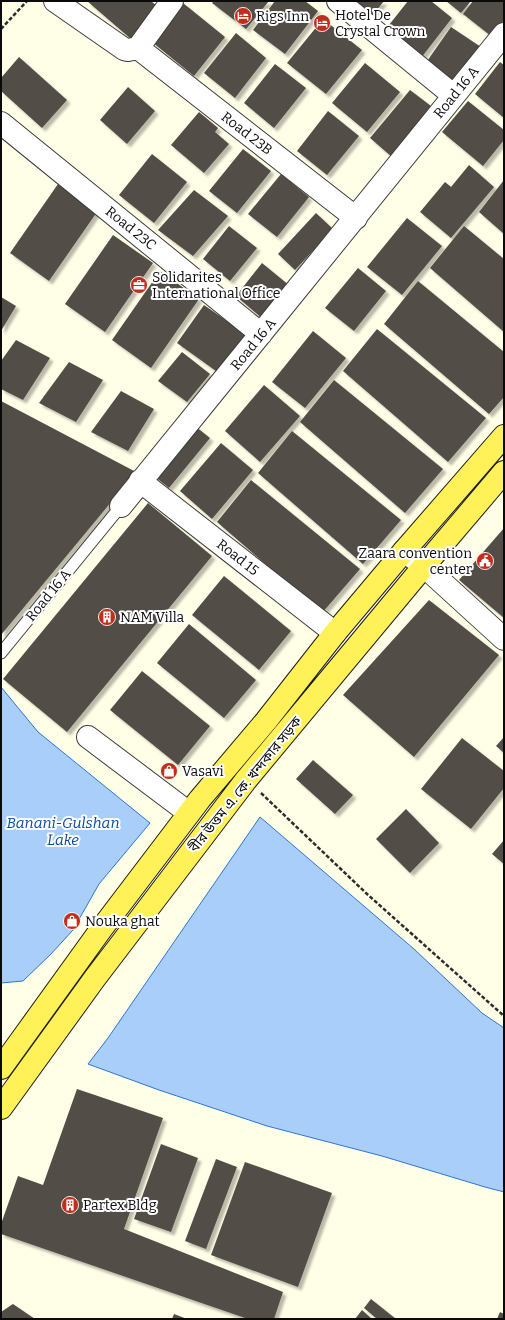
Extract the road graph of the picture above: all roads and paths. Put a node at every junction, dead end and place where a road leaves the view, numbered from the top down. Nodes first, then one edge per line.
1 (27, 1) edge
2 (55, 1) edge
3 (172, 1) edge
4 (338, 1) edge
5 (1, 29) edge
6 (504, 34) edge
7 (138, 48) junction
8 (453, 96) junction
9 (1, 123) edge
10 (356, 218) junction
11 (261, 334) junction
12 (504, 436) edge
13 (504, 472) edge
14 (140, 481) junction
15 (121, 506) joint
16 (404, 551) junction
17 (424, 566) junction
18 (335, 633) junction
19 (504, 639) edge
20 (1, 653) edge
21 (88, 738) dead end
22 (246, 780) junction
23 (189, 813) junction
24 (504, 1016) edge
25 (1, 1068) edge
26 (1, 1108) edge

1 - 5 path
2 - 7 street
3 - 7 street
4 - 8 street
6 - 8 street, Road 16 A
7 - 10 street, Road 23B
8 - 10 street, Road 16 A
9 - 11 street, Road 23C
10 - 11 street, Road 16 A
11 - 14 street, Road 16 A
12 - 16 main road, বীর উত্তম এ. কে. খন্দকার সড়ক
13 - 17 main road, বীর উত্তম এ. কে. খন্দকার সড়ক
14 - 15 street, Road 16 A
14 - 18 street, Road 15
15 - 20 lane, Road 16 A
16 - 17 street
16 - 18 main road, বীর উত্তম এ. কে. খন্দকার সড়ক
17 - 19 street
17 - 22 main road, বীর উত্তম এ. কে. খন্দকার সড়ক
18 - 23 main road, বীর উত্তম এ. কে. খন্দকার সড়ক
21 - 23 street
22 - 24 path
22 - 26 main road, বীর উত্তম এ. কে. খন্দকার সড়ক
23 - 25 main road, বীর উত্তম এ. কে. খন্দকার সড়ক

